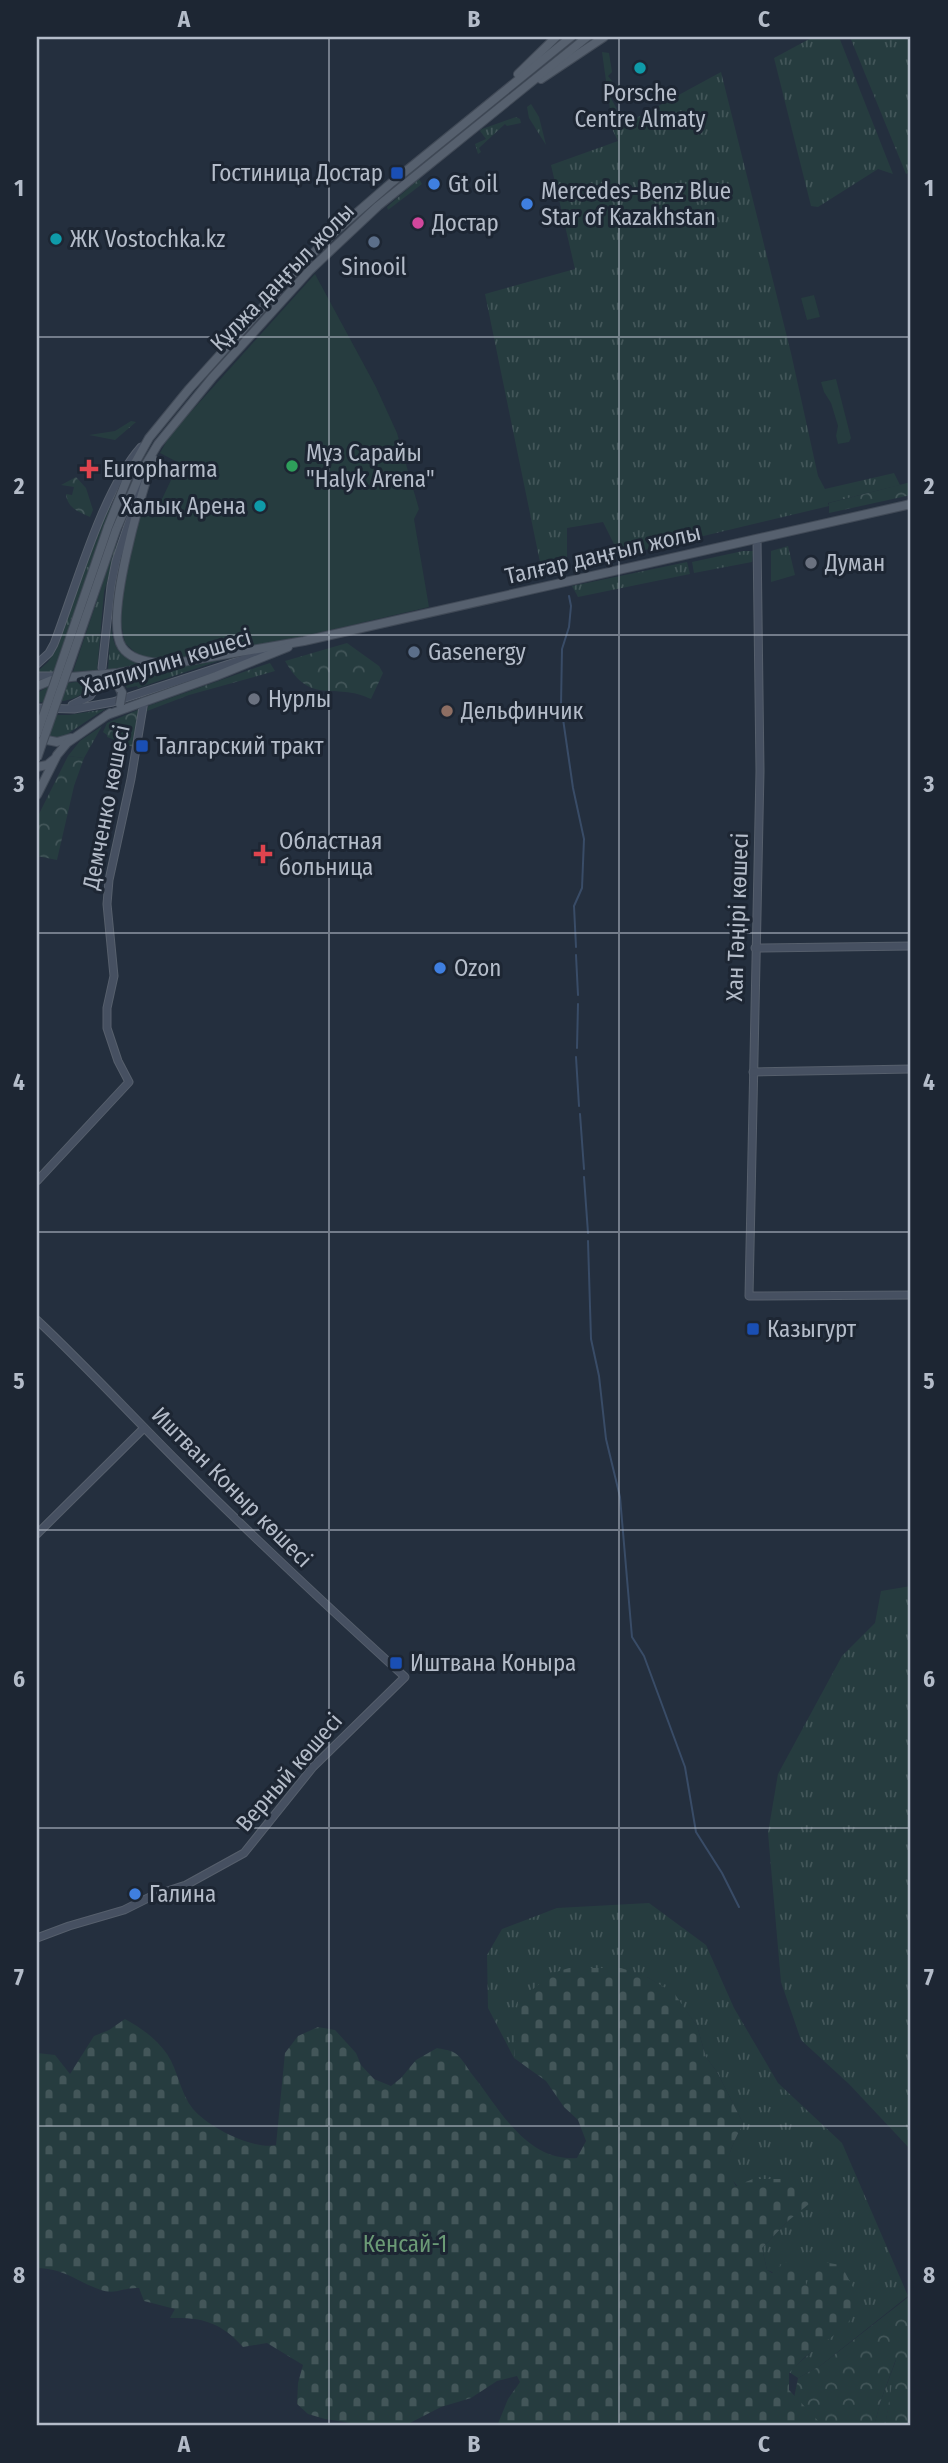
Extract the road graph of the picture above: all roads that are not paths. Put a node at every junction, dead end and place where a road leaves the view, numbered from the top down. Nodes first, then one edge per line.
1 (556, 37) edge
2 (571, 37) edge
3 (587, 37) edge
4 (604, 37) edge
5 (498, 94) junction
6 (506, 101) junction
7 (169, 430) junction
8 (149, 438) junction
9 (153, 459) junction
10 (911, 504) edge
11 (112, 528) junction
12 (757, 539) junction
13 (304, 641) junction
14 (191, 661) junction
15 (37, 664) edge
16 (105, 671) junction
17 (37, 676) edge
18 (71, 677) junction
19 (96, 680) junction
20 (37, 686) edge
21 (55, 692) junction
22 (144, 701) junction
23 (37, 708) edge
24 (107, 715) junction
25 (37, 736) edge
26 (74, 737) junction
27 (57, 755) junction
28 (37, 758) edge
29 (37, 767) edge
30 (37, 794) edge
31 (911, 946) edge
32 (755, 948) junction
33 (911, 1069) edge
34 (753, 1072) junction
35 (37, 1181) edge
36 (911, 1296) edge
37 (37, 1320) edge
38 (144, 1428) junction
39 (37, 1534) edge
40 (405, 1677) joint
41 (37, 1938) edge

1 - 5 main road
2 - 5 main road, Құлжа даңғыл жолы
3 - 6 main road, Құлжа даңғыл жолы
4 - 6 main road
5 - 8 main road, Құлжа даңғыл жолы
6 - 7 main road, Құлжа даңғыл жолы
7 - 9 street
7 - 11 main road, Құлжа даңғыл жолы
8 - 11 main road, Құлжа даңғыл жолы
8 - 15 street
9 - 14 main road
9 - 16 street
10 - 12 main road, Талғар даңғыл жолы
11 - 21 main road, bridge
12 - 13 main road, Талғар даңғыл жолы
12 - 32 street, Хан Тәңірі көшесі
13 - 14 main road, Халлиулин көшесі
13 - 22 main road, Халлиулин көшесі
13 - 23 street, Халлиулин көшесі
14 - 16 main road, Халлиулин көшесі
16 - 19 main road, Халлиулин көшесі
17 - 18 street, Халлиулин көшесі
18 - 19 main road, Халлиулин көшесі
18 - 20 main road
19 - 23 street
19 - 24 main road, bridge
21 - 25 main road, bridge
21 - 28 main road, bridge
22 - 24 main road, Халлиулин көшесі
22 - 35 street, Демченко көшесі
24 - 26 main road
25 - 26 main road
26 - 27 main road
27 - 29 main road
27 - 30 main road
31 - 32 street
32 - 34 street, Хан Тәңірі көшесі
33 - 34 street
34 - 36 street, Хан Тәңірі көшесі
37 - 38 street, Иштван Коныр көшесі
38 - 39 street
38 - 40 street, Иштван Коныр көшесі
40 - 41 street, Верный көшесі

